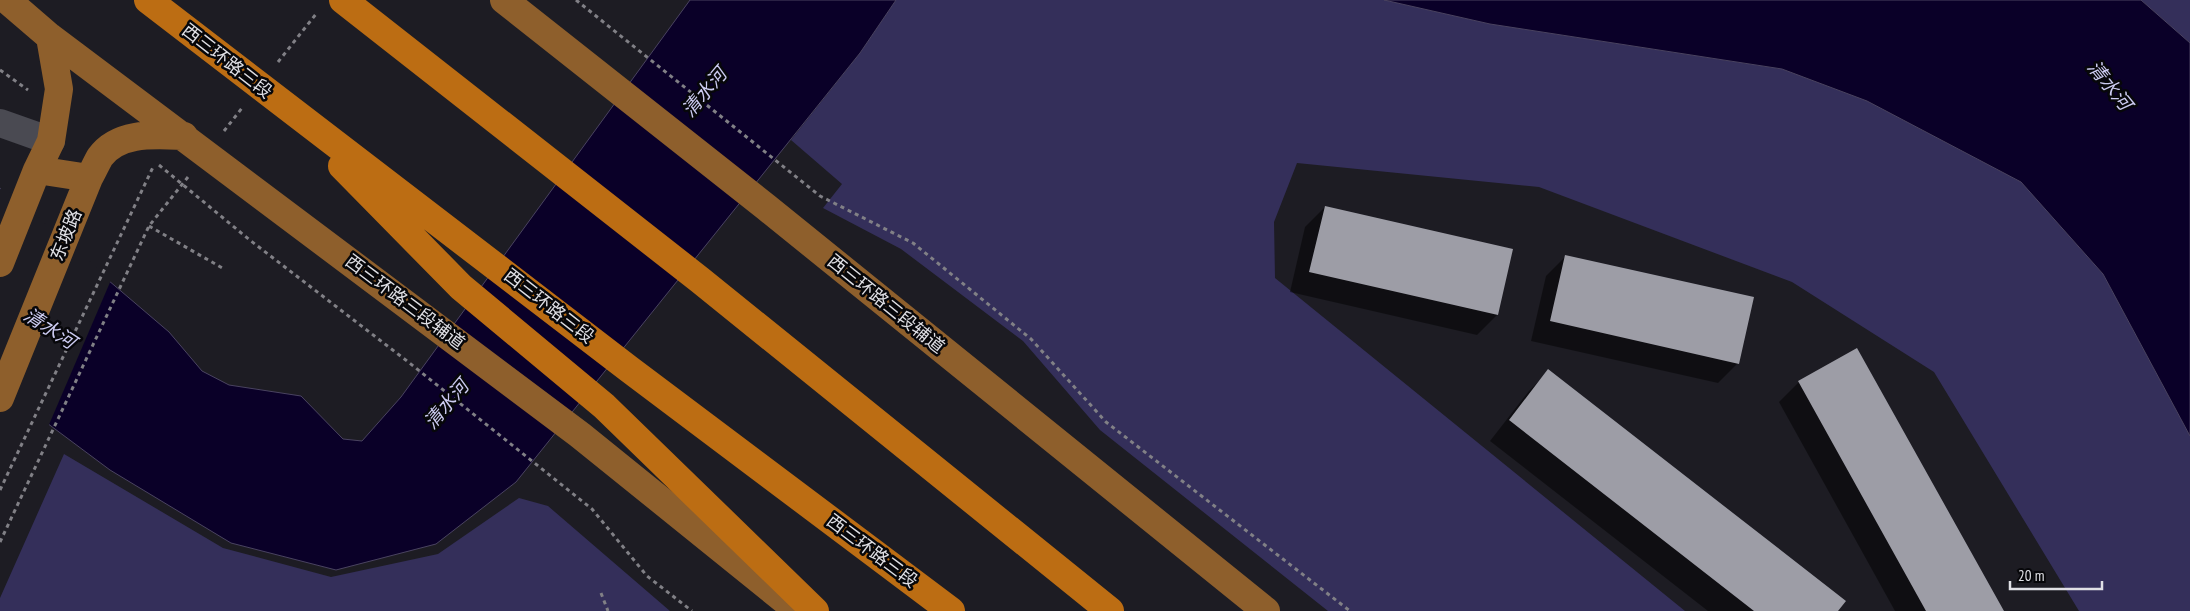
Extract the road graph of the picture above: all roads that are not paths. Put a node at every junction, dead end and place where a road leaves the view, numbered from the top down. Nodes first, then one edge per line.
1 (6, 0) edge
2 (148, 0) edge
3 (504, 0) edge
4 (332, 4) edge
5 (50, 38) junction
6 (276, 98) junction
7 (0, 123) edge
8 (184, 136) junction
9 (51, 141) junction
10 (37, 170) junction
11 (89, 178) junction
12 (0, 263) edge
13 (0, 398) edge
14 (798, 611) edge
15 (815, 611) edge
16 (951, 611) edge
17 (1110, 611) edge
18 (1266, 611) edge

1 - 5 main road, 西三环路三段辅道
2 - 6 highway, 西三环路三段
3 - 18 main road, 西三环路三段辅道
4 - 17 highway
5 - 8 main road, 西三环路三段辅道
5 - 9 main road
6 - 15 highway
6 - 16 highway, 西三环路三段
7 - 9 lane
8 - 11 main road, 东坡路
8 - 14 main road, 西三环路三段辅道
9 - 10 main road
10 - 11 main road
10 - 12 main road
11 - 13 main road, 东坡路

